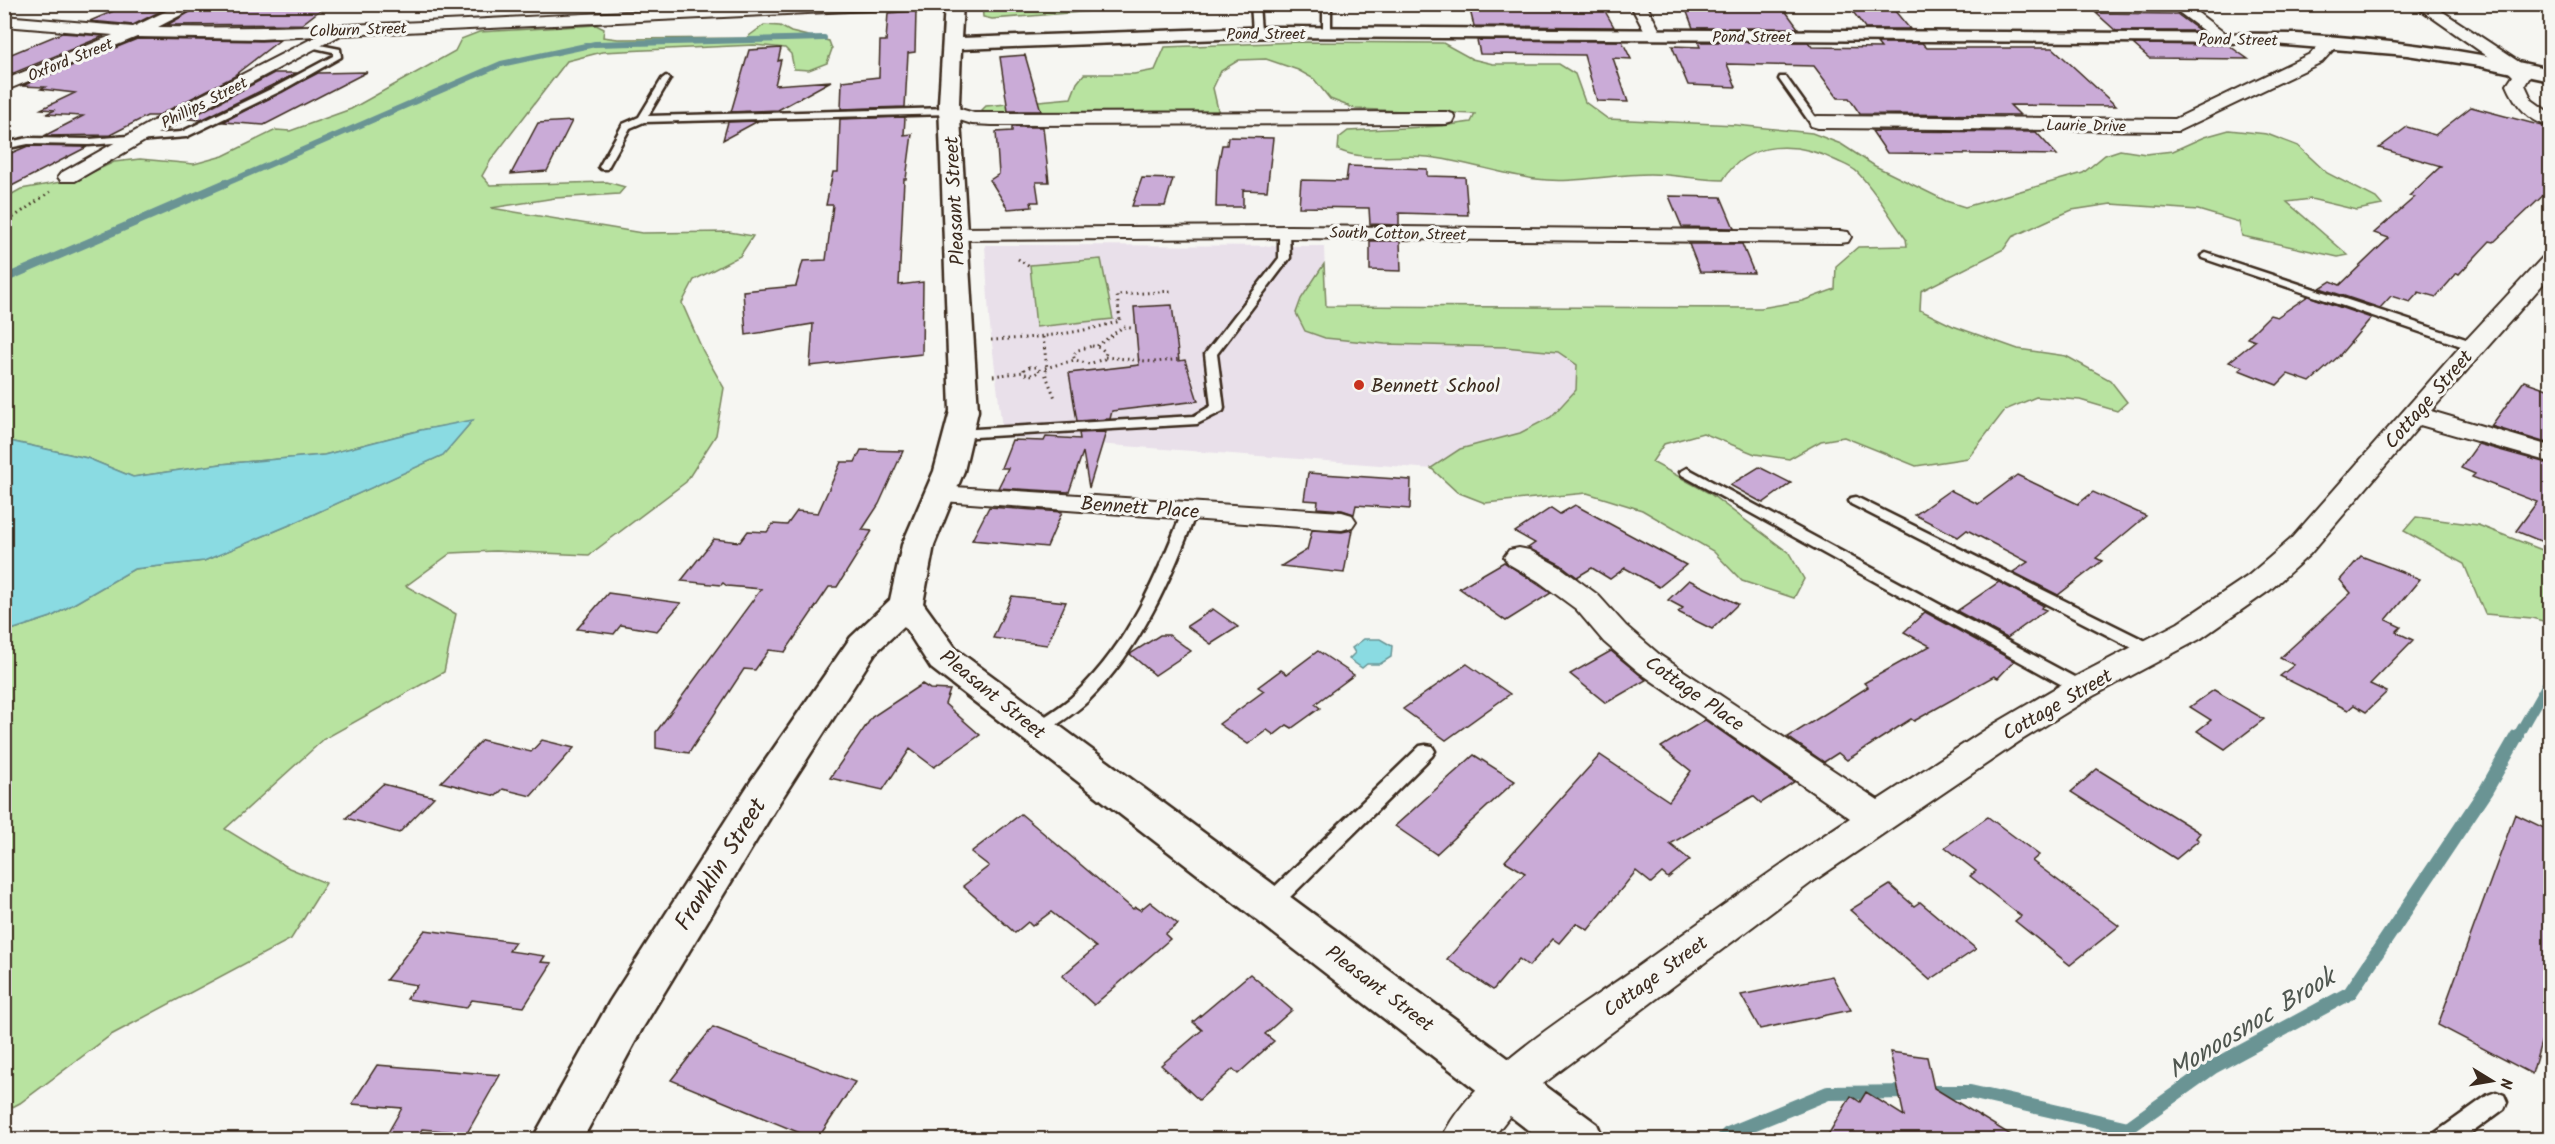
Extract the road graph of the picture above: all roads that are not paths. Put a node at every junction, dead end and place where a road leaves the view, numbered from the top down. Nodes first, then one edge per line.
1 (195, 4) edge
2 (891, 4) edge
3 (954, 4) edge
4 (1255, 4) edge
5 (1327, 4) edge
6 (1638, 4) edge
7 (2175, 4) edge
8 (2420, 4) edge
9 (4, 21) edge
10 (341, 30) junction
11 (135, 32) junction
12 (1257, 32) junction
13 (1327, 33) junction
14 (1654, 35) junction
15 (2223, 38) junction
16 (2332, 42) junction
17 (951, 44) junction
18 (313, 45) junction
19 (2513, 66) junction
20 (2550, 75) edge
21 (1783, 79) dead end
22 (666, 80) dead end
23 (4, 86) edge
24 (950, 111) junction
25 (1446, 118) dead end
26 (642, 119) junction
27 (2550, 121) edge
28 (1818, 122) joint
29 (136, 138) junction
30 (4, 146) edge
31 (604, 167) dead end
32 (68, 177) road end
33 (1284, 232) junction
34 (956, 234) junction
35 (1840, 237) dead end
36 (2206, 256) dead end
37 (2550, 263) edge
38 (2474, 346) junction
39 (2415, 415) junction
40 (959, 434) junction
41 (2550, 454) edge
42 (1688, 472) dead end
43 (939, 494) junction
44 (1856, 501) dead end
45 (1190, 510) junction
46 (1342, 521) dead end
47 (1519, 557) dead end
48 (906, 603) junction
49 (2152, 651) junction
50 (2081, 688) junction
51 (1037, 730) junction
52 (1426, 751) dead end
53 (1879, 819) junction
54 (1269, 905) junction
55 (1508, 1084) junction
56 (2496, 1102) dead end
57 (556, 1140) edge
58 (1463, 1140) edge
59 (1580, 1140) edge
60 (2443, 1140) edge

1 - 11 street, Oxford Street
2 - 10 street, Colburn Street
3 - 17 street, Pleasant Street
4 - 12 lane
5 - 13 lane
6 - 14 street
7 - 15 street
8 - 19 street
9 - 11 street, Colburn Street
10 - 11 street, Colburn Street
10 - 18 street, Phillips Street
11 - 23 street, Oxford Street
12 - 13 street, Pond Street
12 - 17 street, Pond Street
13 - 14 street, Pond Street
14 - 15 street, Pond Street
15 - 16 street, Pond Street
16 - 19 street, Pond Street
16 - 28 street, Laurie Drive
17 - 24 street, Pleasant Street
18 - 29 street, Phillips Street
18 - 29 lane
19 - 20 street, Pond Street
19 - 27 street
21 - 28 lane
22 - 26 lane
24 - 25 street
24 - 26 lane
24 - 34 street, Pleasant Street
26 - 31 lane
29 - 30 lane
29 - 32 street, Phillips Street
33 - 34 street, South Cotton Street
33 - 35 street, South Cotton Street
33 - 40 lane
34 - 40 street, Pleasant Street
36 - 38 lane
37 - 38 street, Cottage Street
38 - 39 street, Cottage Street
39 - 41 street
39 - 49 street, Cottage Street
40 - 43 street, Pleasant Street
42 - 50 lane
43 - 45 street, Bennett Place
43 - 48 street, Pleasant Street
44 - 49 lane
45 - 46 street, Bennett Place
45 - 51 lane
47 - 53 street, Cottage Place
48 - 51 street, Pleasant Street
48 - 57 street, Franklin Street
49 - 50 street, Cottage Street
50 - 53 street, Cottage Street
51 - 54 street, Pleasant Street
52 - 54 lane
53 - 55 street, Cottage Street
54 - 55 street, Pleasant Street
55 - 58 street, Cottage Street
55 - 59 street, Pleasant Street
56 - 60 lane

